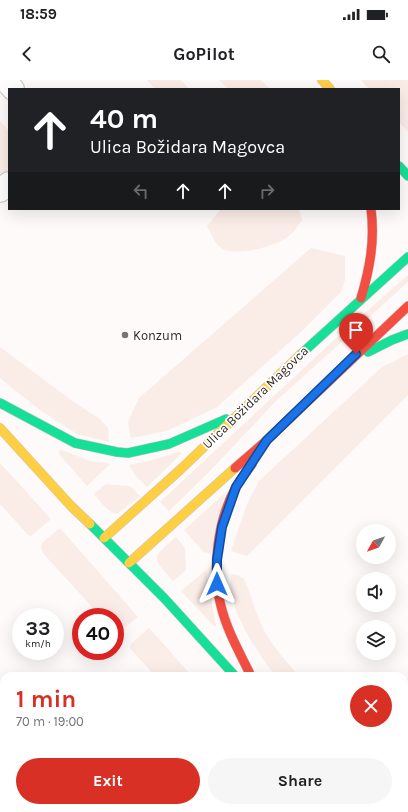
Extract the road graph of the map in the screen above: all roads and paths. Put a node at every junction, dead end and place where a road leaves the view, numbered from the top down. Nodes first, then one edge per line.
1 (4, 80) edge
2 (322, 80) edge
3 (12, 88) edge
4 (329, 88) edge
5 (400, 167) edge
6 (408, 176) edge
7 (8, 184) edge
8 (0, 191) edge
9 (371, 210) edge
10 (408, 257) edge
11 (361, 298) junction
12 (408, 306) edge
13 (408, 334) edge
14 (346, 364) junction
15 (0, 403) edge
16 (236, 415) junction
17 (0, 428) edge
18 (267, 440) junction
19 (104, 538) junction
20 (129, 563) junction
21 (231, 672) edge
22 (249, 672) edge

1 - 3 street
2 - 4 street
5 - 6 street
7 - 8 street
9 - 11 street
10 - 11 street, Ulica Božidara Magovca
11 - 16 street, Ulica Božidara Magovca
12 - 14 street
13 - 14 street
14 - 18 street
15 - 16 street
16 - 19 street, Ulica Božidara Magovca
17 - 19 street
18 - 20 street
18 - 22 street
19 - 20 street
20 - 21 street

